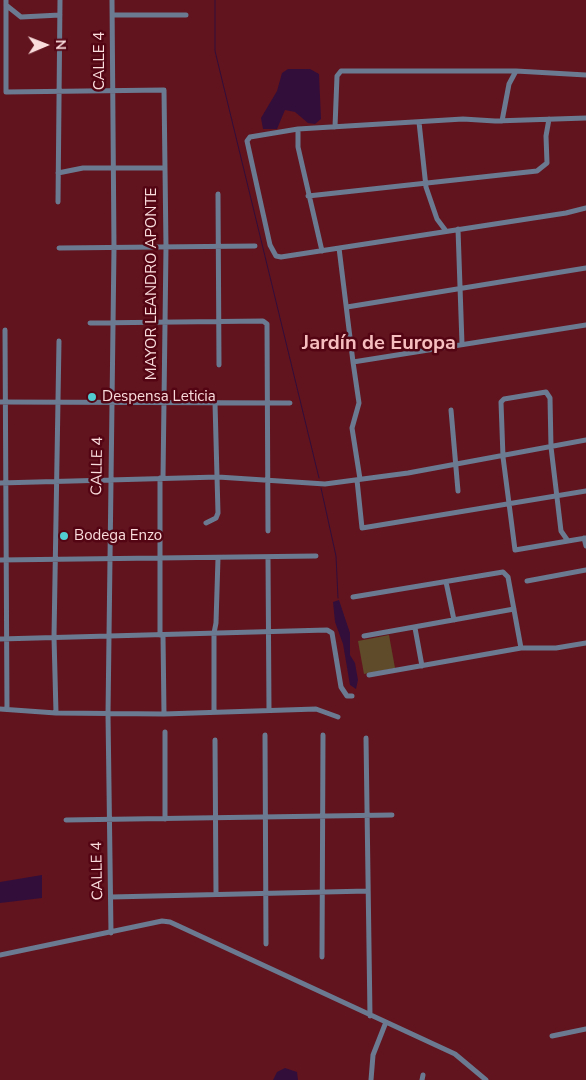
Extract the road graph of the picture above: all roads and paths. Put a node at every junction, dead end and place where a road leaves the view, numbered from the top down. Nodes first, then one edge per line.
1 (60, 0) edge
2 (112, 0) edge
3 (6, 2) edge
4 (60, 15) junction
5 (113, 15) junction
6 (186, 15) dead end
7 (516, 71) junction
8 (586, 75) edge
9 (112, 90) junction
10 (59, 92) junction
11 (586, 118) edge
12 (549, 119) junction
13 (502, 121) junction
14 (419, 122) junction
15 (335, 127) junction
16 (298, 129) junction
17 (113, 168) junction
18 (164, 168) junction
19 (58, 173) junction
20 (425, 182) junction
21 (218, 194) dead end
22 (308, 196) junction
23 (58, 202) dead end
24 (586, 208) edge
25 (458, 229) junction
26 (446, 231) junction
27 (219, 245) junction
28 (255, 246) dead end
29 (166, 247) junction
30 (59, 248) dead end
31 (114, 248) junction
32 (339, 248) junction
33 (322, 251) junction
34 (586, 268) edge
35 (460, 288) junction
36 (347, 307) junction
37 (165, 322) junction
38 (219, 322) junction
39 (90, 324) dead end
40 (112, 324) junction
41 (586, 325) edge
42 (5, 330) dead end
43 (59, 341) dead end
44 (462, 344) junction
45 (352, 362) junction
46 (219, 365) dead end
47 (0, 402) edge
48 (7, 402) junction
49 (58, 402) junction
50 (112, 402) junction
51 (164, 403) junction
52 (215, 403) junction
53 (268, 403) junction
54 (290, 403) dead end
55 (452, 410) dead end
56 (586, 440) edge
57 (551, 447) junction
58 (503, 457) junction
59 (455, 465) junction
60 (218, 477) junction
61 (162, 478) junction
62 (111, 480) junction
63 (267, 480) junction
64 (358, 480) junction
65 (58, 481) junction
66 (7, 483) junction
67 (0, 484) edge
68 (458, 491) dead end
69 (586, 491) edge
70 (556, 496) junction
71 (508, 505) junction
72 (206, 522) dead end
73 (268, 531) dead end
74 (585, 538) edge
75 (568, 541) junction
76 (586, 546) edge
77 (316, 556) dead end
78 (162, 557) junction
79 (218, 558) junction
80 (268, 558) junction
81 (57, 559) junction
82 (110, 559) junction
83 (0, 560) edge
84 (7, 560) junction
85 (586, 570) edge
86 (527, 581) dead end
87 (446, 582) junction
88 (353, 597) dead end
89 (514, 609) junction
90 (454, 620) junction
91 (415, 628) junction
92 (269, 630) junction
93 (214, 633) junction
94 (162, 635) junction
95 (109, 636) junction
96 (364, 636) dead end
97 (54, 637) junction
98 (0, 638) edge
99 (7, 638) junction
100 (586, 643) edge
101 (521, 648) junction
102 (422, 666) junction
103 (369, 675) dead end
104 (352, 696) dead end
105 (0, 709) edge
106 (7, 709) junction
107 (269, 710) junction
108 (214, 712) junction
109 (56, 713) junction
110 (108, 714) junction
111 (164, 714) junction
112 (338, 717) dead end
113 (165, 732) dead end
114 (266, 735) dead end
115 (323, 735) dead end
116 (366, 738) dead end
117 (215, 740) dead end
118 (392, 815) dead end
119 (323, 816) junction
120 (367, 816) junction
121 (215, 818) junction
122 (266, 818) junction
123 (165, 819) junction
124 (66, 820) dead end
125 (110, 820) junction
126 (368, 891) junction
127 (322, 892) junction
128 (266, 893) junction
129 (216, 894) junction
130 (111, 897) junction
131 (110, 933) junction
132 (266, 944) dead end
133 (0, 955) edge
134 (322, 957) dead end
135 (370, 1016) junction
136 (386, 1022) junction
137 (586, 1029) edge
138 (552, 1036) dead end
139 (371, 1080) edge
140 (486, 1080) edge

1 - 4 street
2 - 5 street, CALLE 4
3 - 4 street
3 - 10 street
4 - 10 street
5 - 6 street
5 - 9 street, CALLE 4
7 - 8 street
7 - 13 street
7 - 15 street
9 - 10 street
9 - 17 street, CALLE 4
9 - 18 street, MAYOR LEANDRO APONTE
10 - 19 street
11 - 12 street
12 - 13 street
12 - 20 street
13 - 14 street
14 - 15 street
14 - 20 street
15 - 16 street
16 - 22 street
16 - 33 street
17 - 18 street
17 - 19 street
17 - 31 street, CALLE 4
18 - 29 street, MAYOR LEANDRO APONTE
19 - 23 street
20 - 22 street
20 - 26 street
21 - 27 street
22 - 33 street
24 - 25 street
25 - 26 street
25 - 35 street
26 - 32 street
27 - 28 street
27 - 29 street
27 - 38 street
29 - 31 street
29 - 37 street, MAYOR LEANDRO APONTE
30 - 31 street
31 - 40 street, CALLE 4
32 - 33 street
32 - 36 street
34 - 35 street
35 - 36 street
35 - 44 street
36 - 45 street
37 - 38 street
37 - 40 street
37 - 51 street, MAYOR LEANDRO APONTE
38 - 46 street
38 - 53 street
39 - 40 street
40 - 50 street, CALLE 4
41 - 44 street
42 - 48 street
43 - 49 street
44 - 45 street
45 - 64 street
47 - 48 street
48 - 49 street
48 - 66 street
49 - 50 street
49 - 65 street
50 - 51 street
50 - 62 street, CALLE 4
51 - 52 street
51 - 61 street, MAYOR LEANDRO APONTE
52 - 53 street
52 - 60 street
53 - 54 street
53 - 63 street
55 - 59 street
56 - 57 street
57 - 58 street
57 - 58 street
57 - 70 street
58 - 59 street
58 - 71 street
59 - 64 street
59 - 68 street
60 - 61 street
60 - 63 street
60 - 72 street
61 - 62 street
61 - 78 street, MAYOR LEANDRO APONTE
62 - 65 street
62 - 82 street, CALLE 4
63 - 64 street
63 - 73 street
64 - 71 street
65 - 66 street
65 - 81 street
66 - 67 street
66 - 84 street
69 - 70 street
70 - 71 street
70 - 75 street
71 - 75 street
74 - 75 street
74 - 76 street
77 - 80 street
78 - 79 street
78 - 82 street
78 - 94 street, MAYOR LEANDRO APONTE
79 - 80 street
79 - 93 street
80 - 92 street
81 - 82 street
81 - 84 street
81 - 97 street
82 - 95 street, CALLE 4
83 - 84 street
84 - 99 street
85 - 86 street
87 - 88 street
87 - 89 street
87 - 90 street
89 - 90 street
89 - 101 street
90 - 91 street
91 - 96 street
91 - 102 street
92 - 93 street
92 - 104 street
92 - 107 street
93 - 94 street
93 - 108 street
94 - 95 street
94 - 111 street, MAYOR LEANDRO APONTE
95 - 97 street
95 - 110 street, CALLE 4
97 - 99 street
97 - 109 street
98 - 99 street
99 - 106 street
100 - 101 street
101 - 102 street
102 - 103 street
105 - 106 street
106 - 109 street
107 - 108 street
107 - 112 street
108 - 111 street
109 - 110 street
110 - 111 street
110 - 125 street, CALLE 4
113 - 123 street
114 - 122 street
115 - 119 street
116 - 120 street
117 - 121 street
118 - 120 street
119 - 120 street
119 - 122 street
119 - 127 street
120 - 126 street
121 - 122 street
121 - 123 street
121 - 129 street
122 - 128 street
123 - 125 street
124 - 125 street
125 - 130 street, CALLE 4
126 - 127 street
126 - 135 street
127 - 128 street
127 - 134 street
128 - 129 street
128 - 132 street
129 - 130 street
130 - 131 street, CALLE 4
131 - 133 street
131 - 135 street
135 - 136 street
136 - 139 street
136 - 140 street
137 - 138 street

